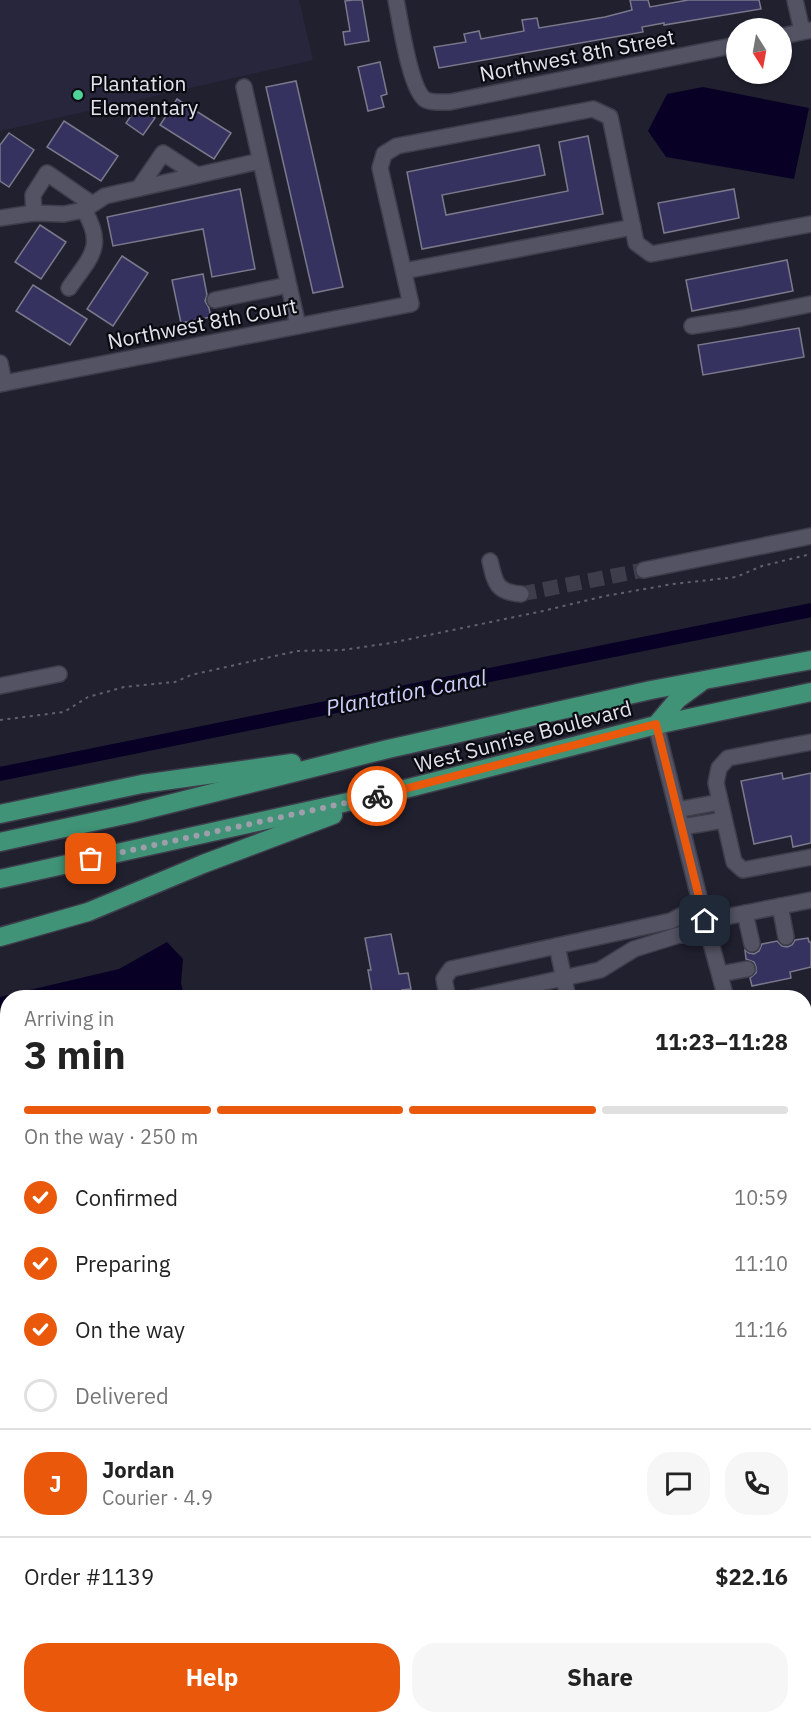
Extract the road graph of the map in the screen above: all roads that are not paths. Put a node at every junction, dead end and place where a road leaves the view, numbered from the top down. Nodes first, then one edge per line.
1 (396, 0) edge
2 (795, 0) edge
3 (807, 31) edge
4 (792, 34) edge
5 (726, 47) edge
6 (244, 87) dead end
7 (260, 160) junction
8 (197, 175) junction
9 (139, 188) junction
10 (88, 207) junction
11 (34, 213) junction
12 (0, 218) edge
13 (811, 224) edge
14 (633, 227) junction
15 (404, 271) junction
16 (288, 285) junction
17 (69, 288) dead end
18 (215, 300) dead end
19 (811, 304) edge
20 (298, 326) junction
21 (692, 326) dead end
22 (0, 363) edge
23 (2, 383) edge
24 (811, 537) edge
25 (490, 561) dead end
26 (644, 570) tunnel mouth
27 (521, 594) tunnel mouth
28 (811, 660) edge
29 (59, 674) dead end
30 (703, 680) junction
31 (0, 686) edge
32 (811, 692) edge
33 (656, 724) junction
34 (811, 742) edge
35 (388, 749) junction
36 (393, 792) junction
37 (720, 802) junction
38 (677, 810) junction
39 (0, 814) edge
40 (724, 820) junction
41 (682, 827) junction
42 (0, 842) edge
43 (811, 857) edge
44 (0, 879) edge
45 (811, 900) edge
46 (701, 905) junction
47 (780, 906) junction
48 (745, 913) junction
49 (707, 928) junction
50 (630, 930) junction
51 (0, 937) edge
52 (786, 937) dead end
53 (752, 944) dead end
54 (557, 946) junction
55 (634, 949) junction
56 (747, 969) dead end
57 (720, 974) junction
58 (564, 978) junction
59 (447, 990) edge
60 (509, 990) edge
61 (566, 990) edge
62 (724, 990) edge

1 - 5 street, Northwest 8th Street
2 - 3 street
3 - 4 street
6 - 7 street
7 - 8 street
7 - 16 street
8 - 9 street
8 - 9 street
9 - 10 street
10 - 11 street
10 - 11 street
10 - 17 street
11 - 12 street
13 - 14 street
14 - 15 street
14 - 15 street
15 - 20 street, Northwest 8th Court
16 - 18 street
16 - 20 street
19 - 21 street
20 - 23 street, Northwest 8th Court
22 - 23 street
24 - 26 street
25 - 27 street
28 - 30 main road, West Sunrise Boulevard
29 - 31 street
30 - 33 main road
30 - 35 main road, West Sunrise Boulevard
32 - 33 main road, West Sunrise Boulevard
33 - 36 main road, West Sunrise Boulevard
33 - 38 street
34 - 37 street
35 - 39 main road
35 - 42 main road, West Sunrise Boulevard
36 - 44 main road, West Sunrise Boulevard
36 - 51 main road
37 - 38 street
37 - 40 street
38 - 41 street
40 - 41 street
40 - 43 street
41 - 46 street
45 - 47 street
46 - 49 street
46 - 50 street
47 - 48 street
47 - 52 street
48 - 49 street
48 - 53 street
49 - 55 street
49 - 57 street
50 - 54 street
50 - 55 street
54 - 58 street
54 - 59 street
55 - 58 street
56 - 57 street
57 - 62 street
58 - 60 street
58 - 61 street

